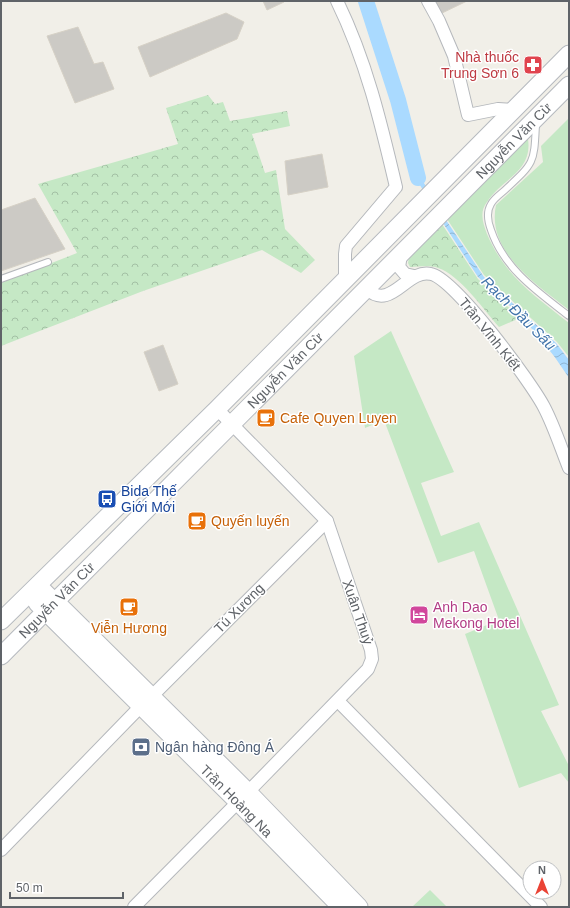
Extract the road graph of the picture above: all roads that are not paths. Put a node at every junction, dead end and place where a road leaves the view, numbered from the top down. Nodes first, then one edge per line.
1 (337, 1) edge
2 (428, 1) edge
3 (569, 54) edge
4 (569, 86) edge
5 (514, 110) junction
6 (536, 118) junction
7 (401, 255) junction
8 (48, 262) dead end
9 (414, 276) junction
10 (1, 279) edge
11 (345, 279) junction
12 (367, 289) junction
13 (569, 316) edge
14 (217, 409) junction
15 (232, 424) junction
16 (569, 468) edge
17 (326, 521) junction
18 (33, 589) junction
19 (50, 606) junction
20 (1, 621) edge
21 (1, 656) edge
22 (147, 701) junction
23 (338, 701) junction
24 (243, 797) junction
25 (1, 850) edge
26 (335, 905) edge
27 (134, 907) edge
28 (359, 907) edge
29 (541, 907) edge

1 - 11 street
2 - 5 street
3 - 5 main road, Nguyễn Văn Cừ
4 - 6 main road, Nguyễn Văn Cừ
5 - 11 main road, Nguyễn Văn Cừ
6 - 7 main road, Nguyễn Văn Cừ
6 - 13 lane
7 - 9 street
7 - 12 main road, Nguyễn Văn Cừ
8 - 10 lane
9 - 12 street
9 - 16 street, Trần Vĩnh Kiết
11 - 14 main road, Nguyễn Văn Cừ
12 - 15 main road, Nguyễn Văn Cừ
14 - 15 street, Xuân Thuỷ
14 - 18 main road, Nguyễn Văn Cừ
15 - 17 street, Xuân Thuỷ
15 - 19 main road, Nguyễn Văn Cừ
17 - 22 street, Tú Xương
17 - 23 street, Xuân Thuỷ
18 - 19 main road, Trần Hoàng Na
18 - 20 main road, Nguyễn Văn Cừ
19 - 21 main road, Nguyễn Văn Cừ
19 - 22 main road, Trần Hoàng Na
22 - 24 main road, Trần Hoàng Na
22 - 25 street, Tú Xương
23 - 24 street, Xuân Thuỷ
23 - 29 street
24 - 26 main road, Trần Hoàng Na
24 - 27 street, Xuân Thuỷ
24 - 28 main road, Trần Hoàng Na

